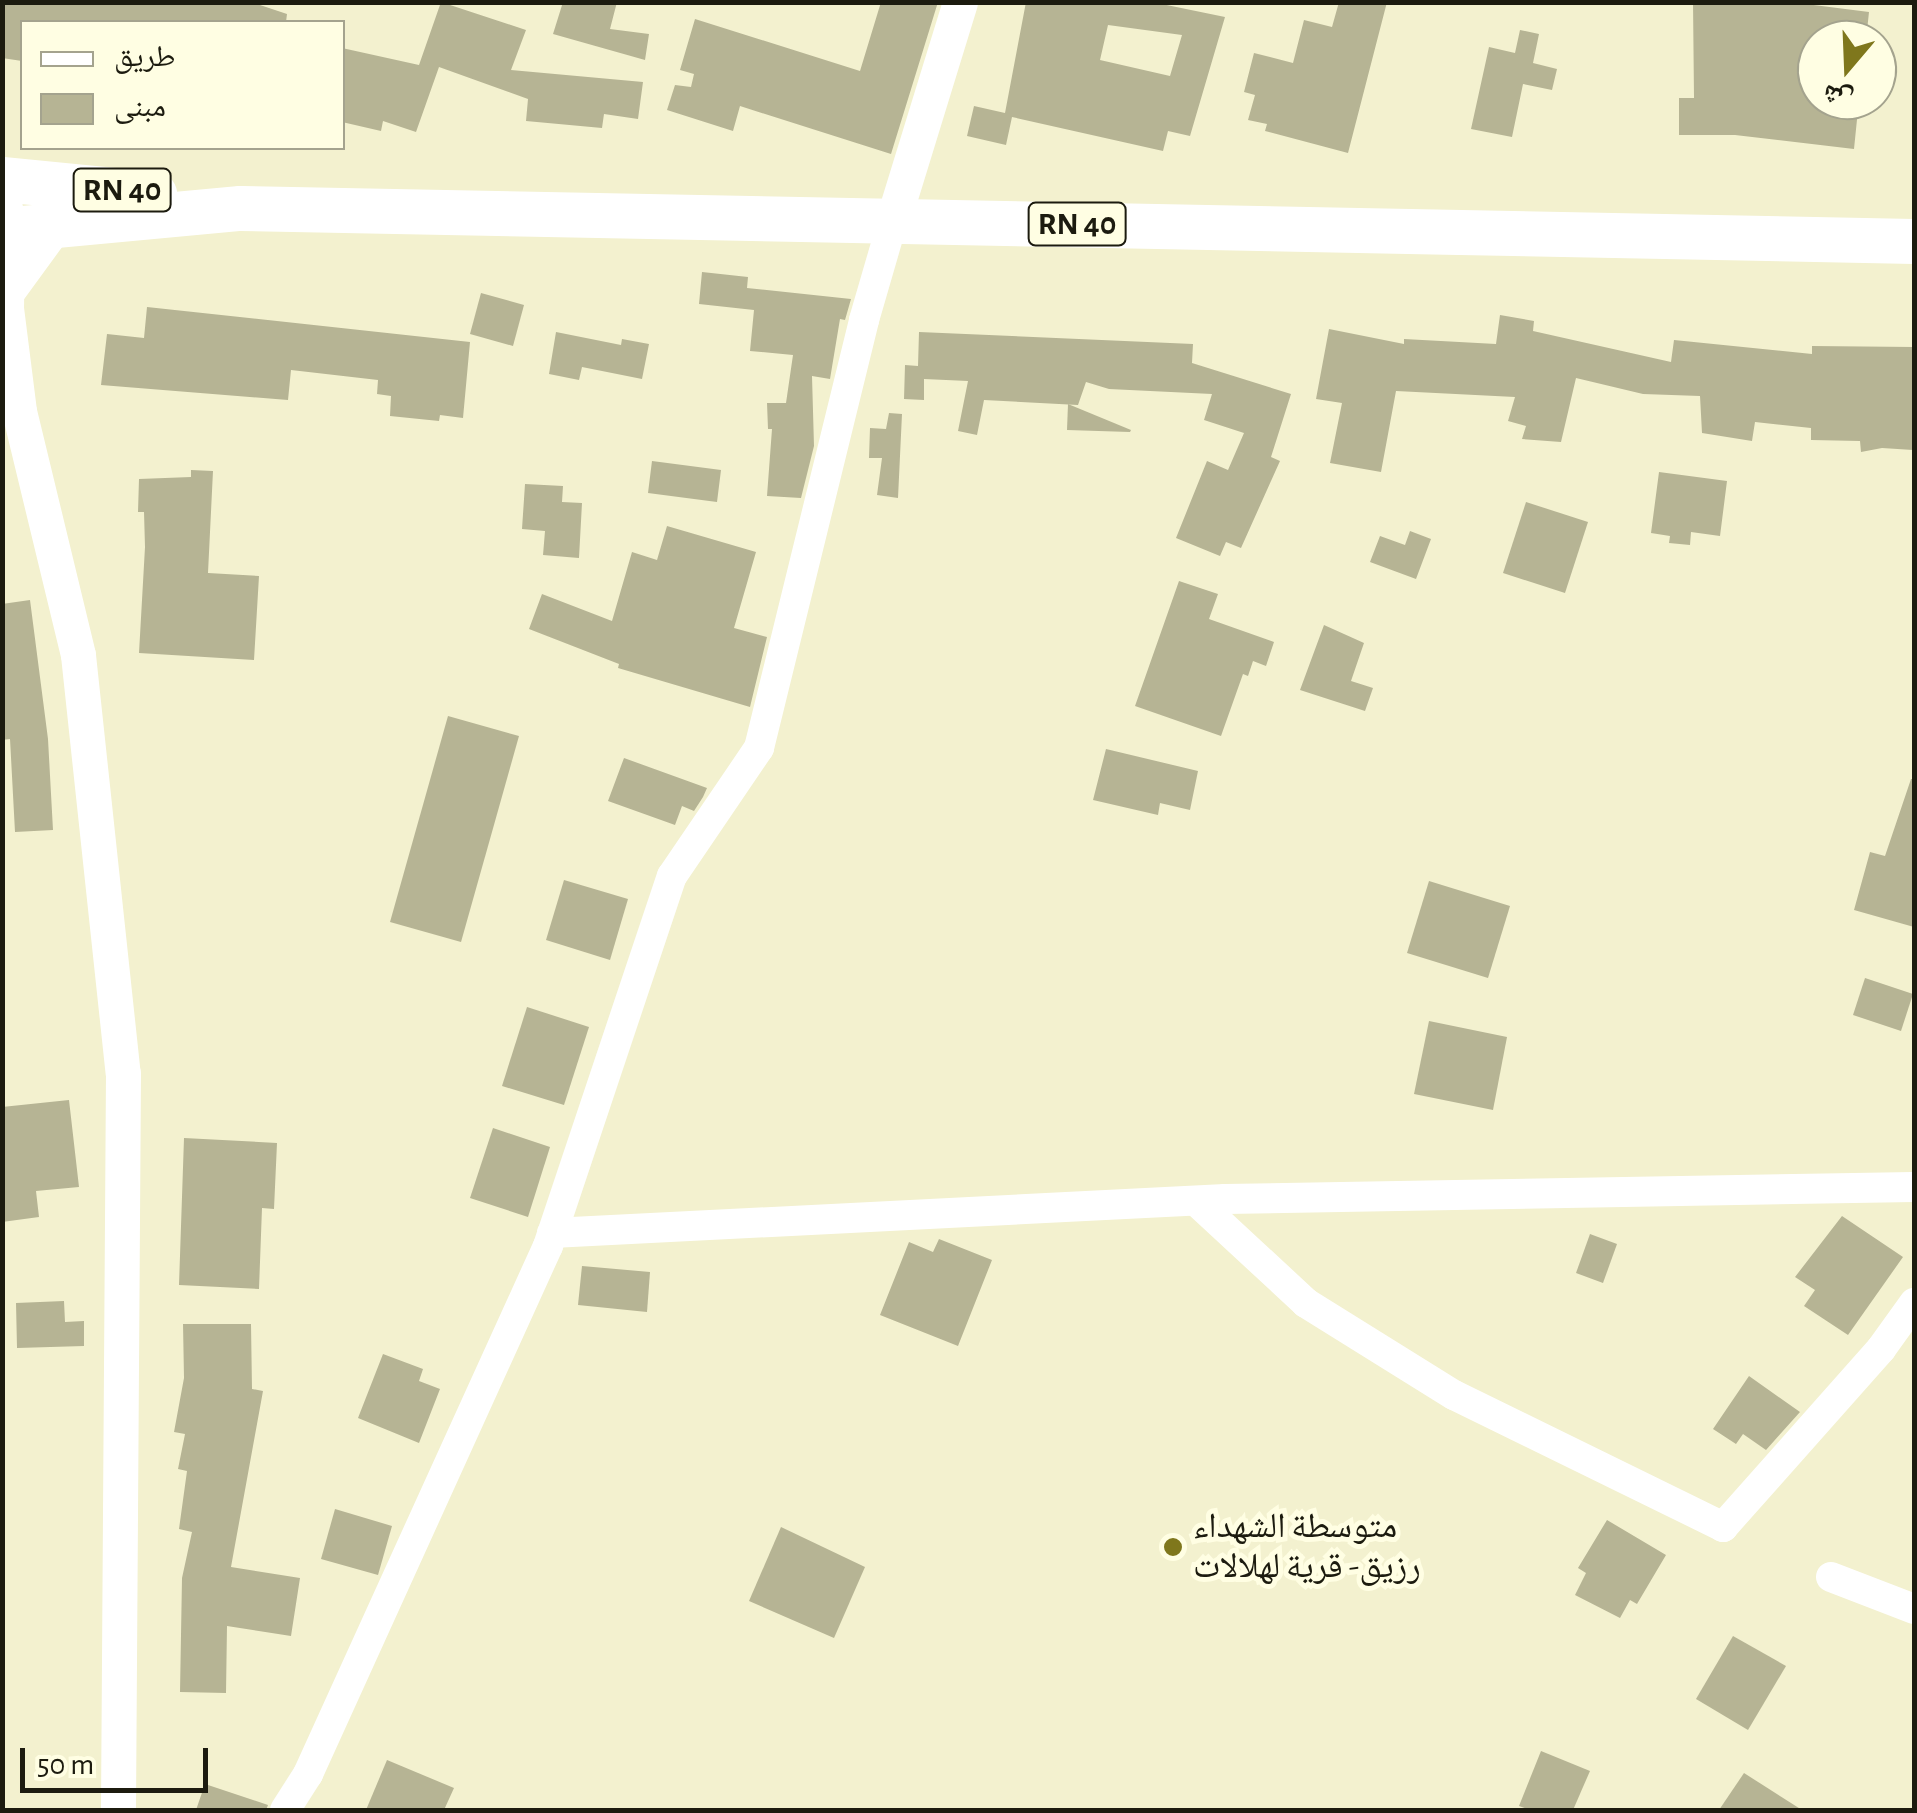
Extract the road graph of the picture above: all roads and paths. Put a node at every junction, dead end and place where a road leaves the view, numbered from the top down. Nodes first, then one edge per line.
1 (960, 2) edge
2 (2, 180) edge
3 (240, 208) junction
4 (4, 218) edge
5 (893, 220) junction
6 (51, 223) junction
7 (1914, 241) edge
8 (5, 286) junction
9 (2, 372) edge
10 (19, 411) junction
11 (1914, 1186) edge
12 (1196, 1201) junction
13 (552, 1234) junction
14 (1914, 1303) edge
15 (1831, 1577) dead end
16 (1914, 1608) edge
17 (118, 1810) edge
18 (285, 1810) edge

1 - 5 street
2 - 3 main road, RN 40
3 - 5 main road, RN 40
3 - 6 main road, RN 40
4 - 6 main road, RN 40
4 - 8 street
5 - 7 main road, RN 40
5 - 13 street
6 - 8 main road
8 - 10 street
9 - 10 street
10 - 17 street
11 - 12 street
12 - 13 street
12 - 14 street
13 - 18 street
15 - 16 street

